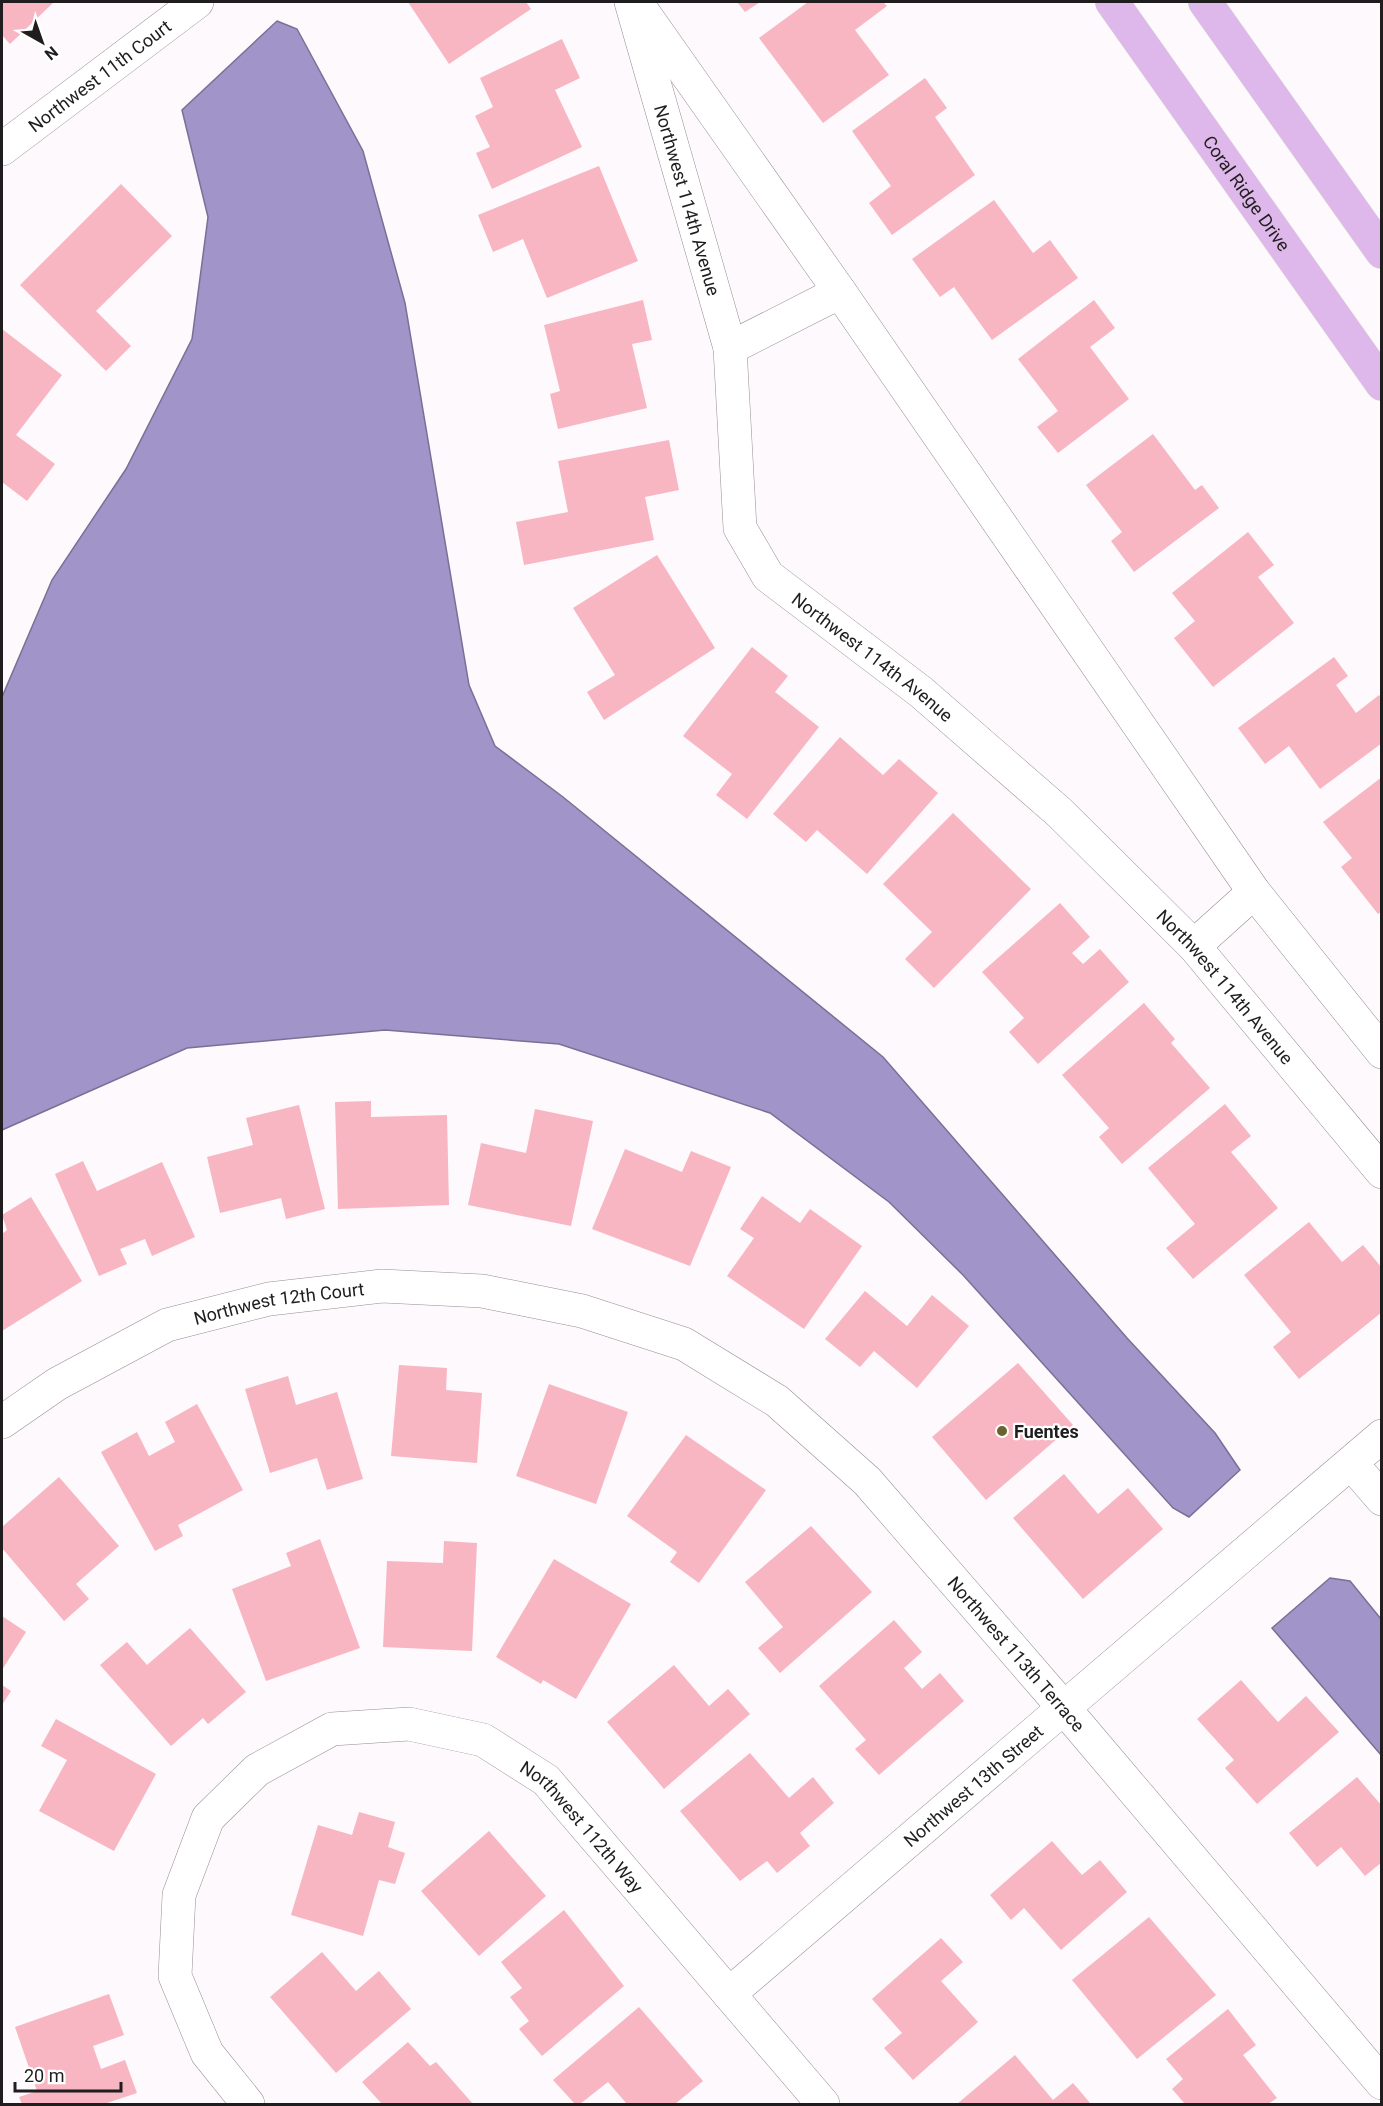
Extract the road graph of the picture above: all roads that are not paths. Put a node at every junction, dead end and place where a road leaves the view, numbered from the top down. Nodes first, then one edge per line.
1 (197, 2) edge
2 (631, 2) edge
3 (636, 2) edge
4 (1112, 2) edge
5 (1206, 2) edge
6 (2, 149) edge
7 (1382, 252) edge
8 (840, 292) junction
9 (730, 348) junction
10 (1382, 384) edge
11 (1254, 892) junction
12 (1194, 946) junction
13 (1382, 1052) edge
14 (1382, 1172) edge
15 (582, 1311) joint
16 (2, 1422) edge
17 (1382, 1436) edge
18 (1351, 1463) junction
19 (1382, 1499) edge
20 (1063, 1707) junction
21 (729, 1994) junction
22 (1382, 2083) edge
23 (248, 2104) edge
24 (823, 2104) edge

1 - 6 street, Northwest 11th Court
2 - 9 street, Northwest 114th Avenue
3 - 8 street
4 - 10 main road, Coral Ridge Drive
5 - 7 main road
8 - 9 street
8 - 11 street
9 - 12 street, Northwest 114th Avenue
11 - 12 street
11 - 13 street
12 - 14 street, Northwest 114th Avenue
15 - 16 street, Northwest 12th Court
15 - 20 street, Northwest 113th Terrace
17 - 18 street, Northwest 13th Street
18 - 19 street
18 - 20 street, Northwest 13th Street
20 - 21 street, Northwest 13th Street
20 - 22 street, Northwest 113th Terrace
21 - 23 street, Northwest 112th Way
21 - 24 street, Northwest 112th Way

